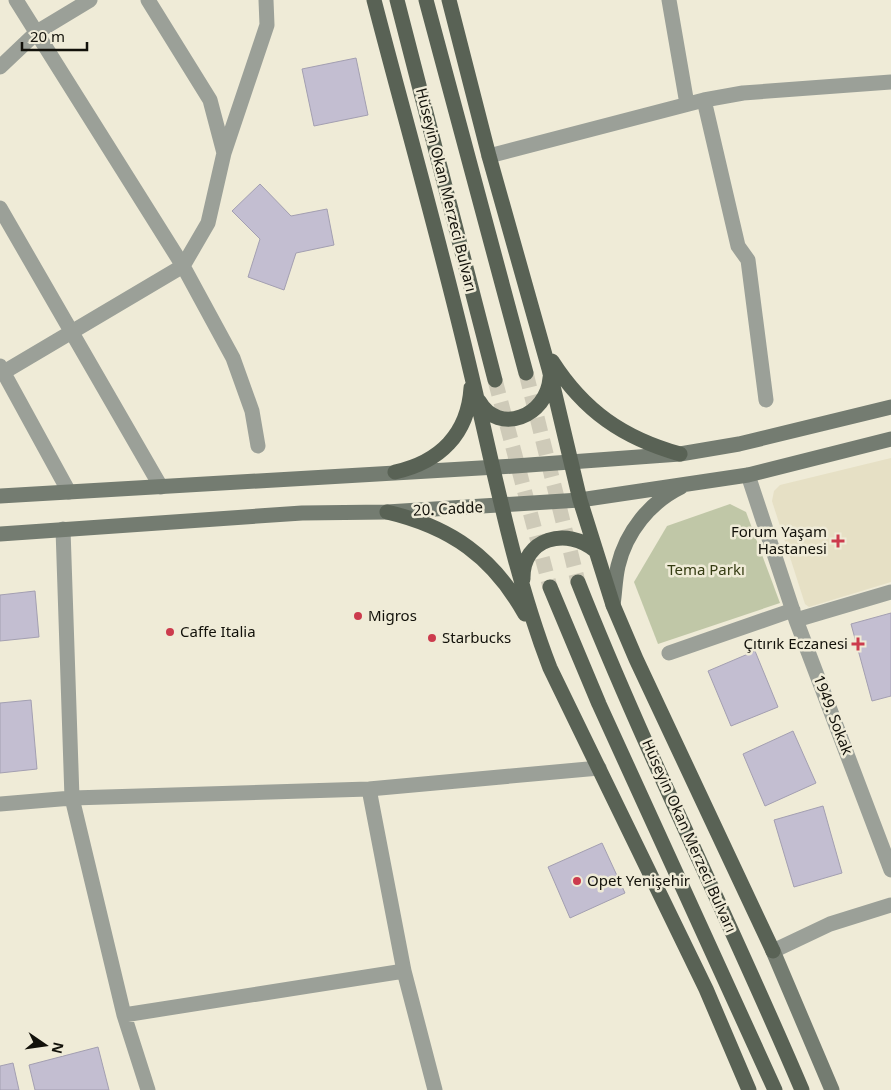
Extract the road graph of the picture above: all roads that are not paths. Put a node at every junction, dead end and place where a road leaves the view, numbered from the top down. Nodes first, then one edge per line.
1 (16, 0) edge
2 (90, 0) edge
3 (148, 0) edge
4 (266, 0) edge
5 (374, 0) edge
6 (397, 0) edge
7 (426, 0) edge
8 (449, 0) edge
9 (669, 0) edge
10 (37, 32) junction
11 (0, 67) edge
12 (891, 82) edge
13 (704, 100) junction
14 (687, 104) junction
15 (224, 154) junction
16 (489, 156) junction
17 (0, 208) edge
18 (183, 266) junction
19 (73, 332) junction
20 (541, 341) junction
21 (470, 367) junction
22 (2, 369) edge
23 (549, 369) junction
24 (526, 373) tunnel mouth
25 (495, 380) tunnel mouth
26 (477, 397) junction
27 (766, 400) dead end
28 (891, 407) edge
29 (891, 439) edge
30 (258, 446) dead end
31 (680, 454) junction
32 (572, 461) junction
33 (492, 467) junction
34 (396, 472) junction
35 (748, 475) junction
36 (692, 483) junction
37 (160, 487) junction
38 (69, 492) junction
39 (0, 496) edge
40 (580, 500) junction
41 (503, 506) junction
42 (387, 512) junction
43 (63, 529) junction
44 (0, 534) edge
45 (596, 551) junction
46 (578, 582) tunnel mouth
47 (523, 584) junction
48 (550, 587) tunnel mouth
49 (891, 592) edge
50 (613, 605) junction
51 (795, 615) junction
52 (538, 636) junction
53 (669, 653) dead end
54 (599, 768) junction
55 (369, 789) junction
56 (72, 798) junction
57 (0, 804) edge
58 (891, 870) edge
59 (891, 906) edge
60 (773, 951) junction
61 (404, 971) junction
62 (124, 1015) junction
63 (148, 1090) edge
64 (435, 1090) edge
65 (749, 1090) edge
66 (775, 1090) edge
67 (802, 1090) edge
68 (832, 1090) edge

1 - 10 street
2 - 10 street
3 - 15 street
4 - 15 street
5 - 21 main road
6 - 25 main road, Hüseyin Okan Merzeci Bulvarı
7 - 24 main road, Hüseyin Okan Merzeci Bulvarı
8 - 16 main road
9 - 14 street
10 - 11 street
10 - 18 street
12 - 13 street
13 - 14 street
13 - 27 street
14 - 16 street
15 - 18 street
16 - 20 main road
17 - 19 street
18 - 19 street
18 - 30 street
19 - 22 street
19 - 37 street
20 - 23 main road
20 - 31 main road
21 - 26 main road
21 - 34 main road
22 - 38 street
23 - 26 main road
23 - 32 main road
26 - 33 main road
28 - 31 street
29 - 35 street, 20. Cadde
31 - 32 street
32 - 33 street
32 - 40 main road
33 - 34 street
33 - 41 main road
34 - 37 street
35 - 36 street, 20. Cadde
35 - 51 street, 1949. Sokak
36 - 40 street, 20. Cadde
36 - 50 street
37 - 38 street
38 - 39 street
40 - 41 street, 20. Cadde
40 - 45 main road
41 - 42 street, 20. Cadde
41 - 47 main road
42 - 43 street, 20. Cadde
42 - 52 main road
43 - 44 street, 20. Cadde
43 - 56 street
45 - 47 main road
45 - 50 main road
46 - 67 main road, Hüseyin Okan Merzeci Bulvarı
47 - 52 main road
48 - 66 main road, Hüseyin Okan Merzeci Bulvarı
49 - 51 street
50 - 60 main road
51 - 53 street
51 - 58 street, 1949. Sokak
52 - 54 main road
54 - 55 street
54 - 65 main road
55 - 56 street
55 - 61 street
56 - 57 street
56 - 62 street
59 - 60 street
60 - 68 street
61 - 62 street
61 - 64 street
62 - 63 street

